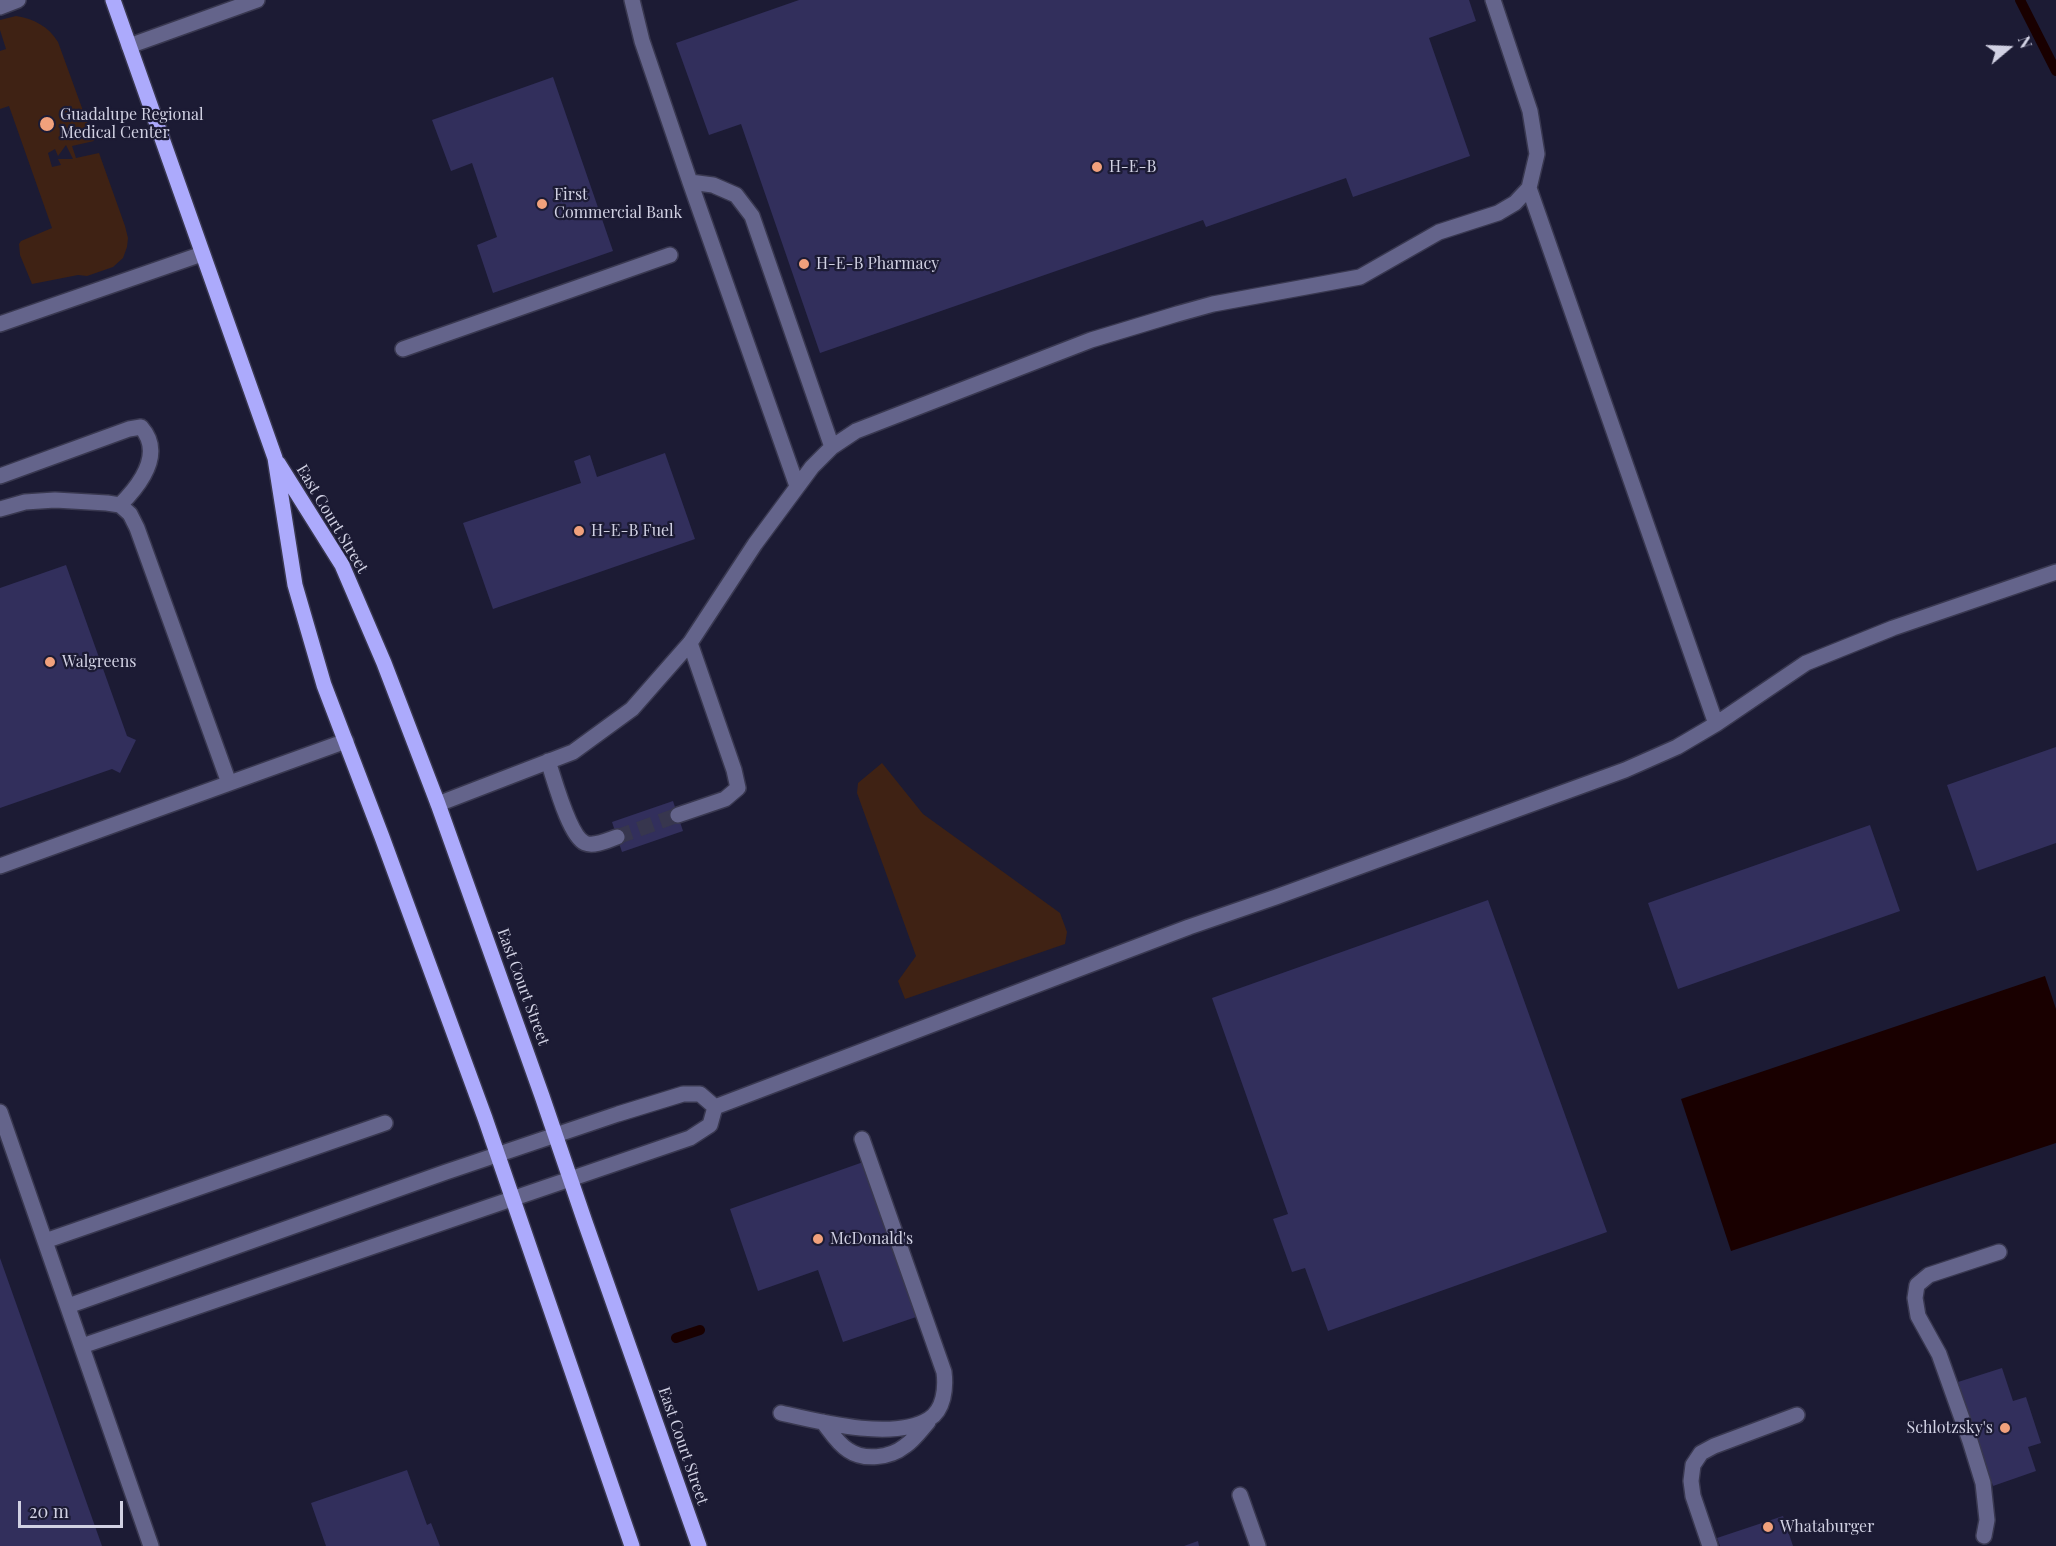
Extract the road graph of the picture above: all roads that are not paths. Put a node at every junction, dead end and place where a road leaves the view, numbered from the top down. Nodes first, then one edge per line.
1 (18, 0) edge
2 (112, 0) edge
3 (257, 0) edge
4 (632, 0) edge
5 (1493, 0) edge
6 (0, 6) edge
7 (129, 46) junction
8 (690, 182) junction
9 (1529, 189) junction
10 (202, 254) junction
11 (670, 255) dead end
12 (0, 324) edge
13 (403, 349) dead end
14 (831, 447) junction
15 (274, 458) junction
16 (0, 476) edge
17 (797, 486) junction
18 (120, 504) junction
19 (0, 509) edge
20 (2056, 572) edge
21 (690, 643) junction
22 (1716, 724) junction
23 (346, 741) junction
24 (548, 761) junction
25 (229, 783) junction
26 (438, 804) junction
27 (678, 815) tunnel mouth
28 (617, 837) tunnel mouth
29 (0, 866) edge
30 (716, 1107) junction
31 (0, 1112) edge
32 (386, 1123) dead end
33 (555, 1136) junction
34 (862, 1139) dead end
35 (497, 1156) junction
36 (570, 1179) junction
37 (512, 1200) junction
38 (45, 1241) junction
39 (1999, 1252) dead end
40 (68, 1306) junction
41 (81, 1347) junction
42 (781, 1413) dead end
43 (1797, 1415) dead end
44 (931, 1419) junction
45 (823, 1422) junction
46 (1240, 1495) dead end
47 (1984, 1536) dead end
48 (151, 1546) edge
49 (632, 1546) edge
50 (699, 1546) edge
51 (1258, 1546) edge
52 (1710, 1546) edge

1 - 6 lane
2 - 7 main road, East Court Street
3 - 7 lane
4 - 8 lane
5 - 9 lane
7 - 10 main road, East Court Street
8 - 14 lane
8 - 17 lane
9 - 14 lane
9 - 22 lane
10 - 12 lane
10 - 15 main road, East Court Street
11 - 13 lane
14 - 17 lane
15 - 23 main road, East Court Street
15 - 26 main road, East Court Street
16 - 18 lane
17 - 21 lane
18 - 19 lane
18 - 25 lane
20 - 22 lane
21 - 24 lane
21 - 27 lane
22 - 30 lane
23 - 25 lane
23 - 35 main road, East Court Street
24 - 26 lane
24 - 28 lane
25 - 29 lane
26 - 33 main road, East Court Street
30 - 33 lane
30 - 36 lane
31 - 38 lane
32 - 38 lane
33 - 35 lane
33 - 36 main road, East Court Street
34 - 44 lane
35 - 37 main road, East Court Street
35 - 40 lane
36 - 37 lane
36 - 50 main road, East Court Street
37 - 41 lane
37 - 49 main road, East Court Street
38 - 40 lane
39 - 47 lane
40 - 41 lane
41 - 48 lane
42 - 45 lane
43 - 52 lane
44 - 45 lane
44 - 45 lane
46 - 51 lane

